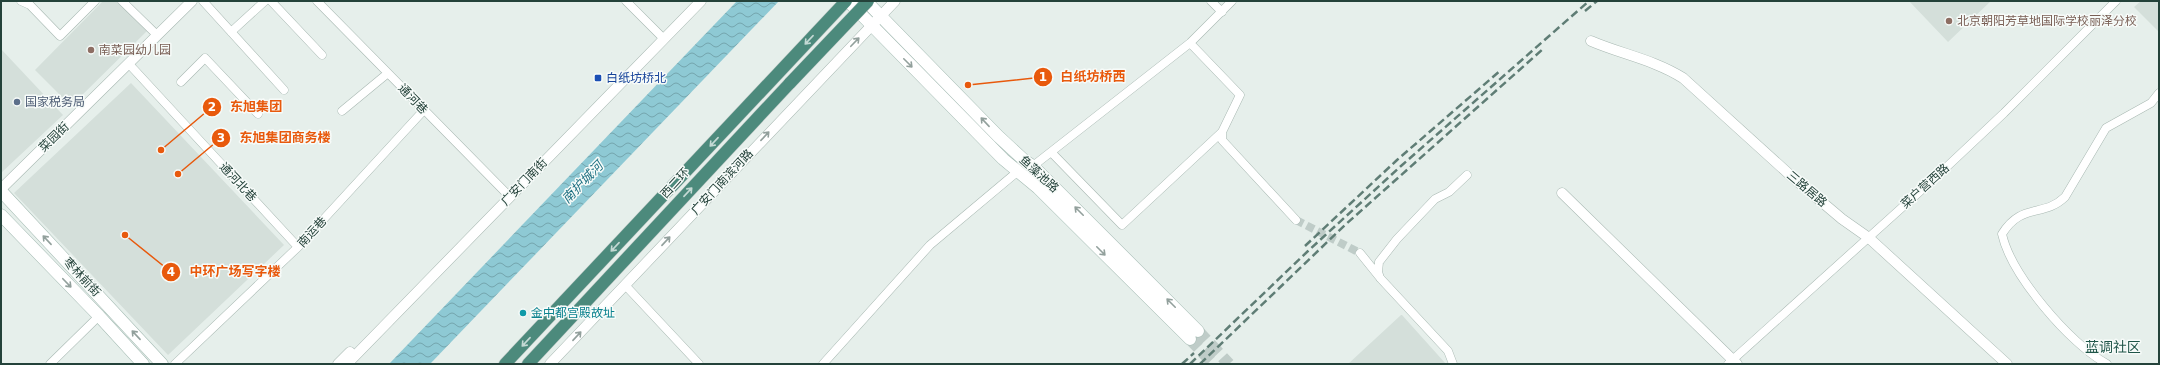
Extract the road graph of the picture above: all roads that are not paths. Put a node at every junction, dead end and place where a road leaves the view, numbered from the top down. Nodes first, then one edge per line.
1 (21, 1) edge
2 (95, 1) edge
3 (122, 1) edge
4 (192, 1) edge
5 (203, 1) edge
6 (265, 1) edge
7 (271, 1) edge
8 (317, 1) edge
9 (626, 1) edge
10 (692, 1) edge
11 (701, 1) edge
12 (846, 1) edge
13 (867, 1) edge
14 (895, 1) edge
15 (1211, 1) edge
16 (1232, 1) edge
17 (2116, 1) edge
18 (1222, 12) junction
19 (880, 16) junction
20 (871, 25) junction
21 (231, 32) junction
22 (157, 35) junction
23 (661, 37) junction
24 (1591, 41) dead end
25 (1190, 43) junction
26 (322, 55) dead end
27 (129, 64) junction
28 (388, 73) junction
29 (181, 82) dead end
30 (284, 90) dead end
31 (2159, 93) edge
32 (424, 110) junction
33 (342, 111) dead end
34 (258, 114) dead end
35 (1222, 132) junction
36 (1051, 152) junction
37 (1033, 166) junction
38 (1017, 172) junction
39 (1467, 175) dead end
40 (1, 190) edge
41 (1562, 193) dead end
42 (507, 195) junction
43 (1, 215) edge
44 (1296, 220) tunnel mouth
45 (1869, 238) junction
46 (298, 247) junction
47 (1360, 253) tunnel mouth
48 (1380, 279) junction
49 (625, 285) junction
50 (99, 316) junction
51 (2097, 362) edge
52 (1732, 363) edge
53 (50, 364) edge
54 (143, 364) edge
55 (162, 364) edge
56 (175, 364) edge
57 (338, 364) edge
58 (347, 364) edge
59 (505, 364) edge
60 (528, 364) edge
61 (550, 364) edge
62 (699, 364) edge
63 (823, 364) edge
64 (1453, 364) edge
65 (2007, 364) edge
66 (2107, 364) edge

1 - 2 street
3 - 22 street
4 - 22 street, 菜园街
5 - 21 street
6 - 21 street
7 - 26 street
8 - 28 street, 通河巷
9 - 23 street
10 - 23 street, 广安门南街
11 - 23 street, 广安门南街
12 - 20 main road, 鱼藻池路
12 -> 59 highway, 西二环
13 - 19 main road, 鱼藻池路
60 -> 13 highway, 西二环, bridge
14 - 19 street, 广安门南滨河路
15 - 18 street
16 - 18 street
17 - 45 street, 菜户营西路
18 - 25 street
19 - 20 street, 广安门南滨河路
37 -> 19 main road, 鱼藻池路
20 -> 38 main road, 鱼藻池路
49 -> 20 street, 广安门南滨河路
21 - 30 street
22 - 27 street, 菜园街
23 - 42 street, 广安门南街
24 - 45 street, 三路居路
25 - 35 street
25 - 36 street
27 - 40 street, 菜园街
27 - 46 street, 通河北巷
28 - 32 street, 通河巷
28 - 33 street
29 - 34 street
31 - 51 street
32 - 42 street, 通河巷
32 - 46 street, 南运巷
35 - 36 street
35 - 44 street
36 - 37 street
38 -> 37 main road, 鱼藻池路
38 - 63 street
39 - 48 street
55 -> 40 main road, 枣林前街
41 - 52 street
42 - 57 street, 广安门南街
42 - 58 street, 广安门南街
43 -> 50 main road, 枣林前街
45 - 52 street, 菜户营西路
45 - 65 street, 三路居路
46 - 56 street, 南运巷
47 - 48 street
48 - 64 street
61 -> 49 street, 广安门南滨河路
49 - 62 street
50 - 53 street
50 - 54 main road, 枣林前街
51 - 66 street

